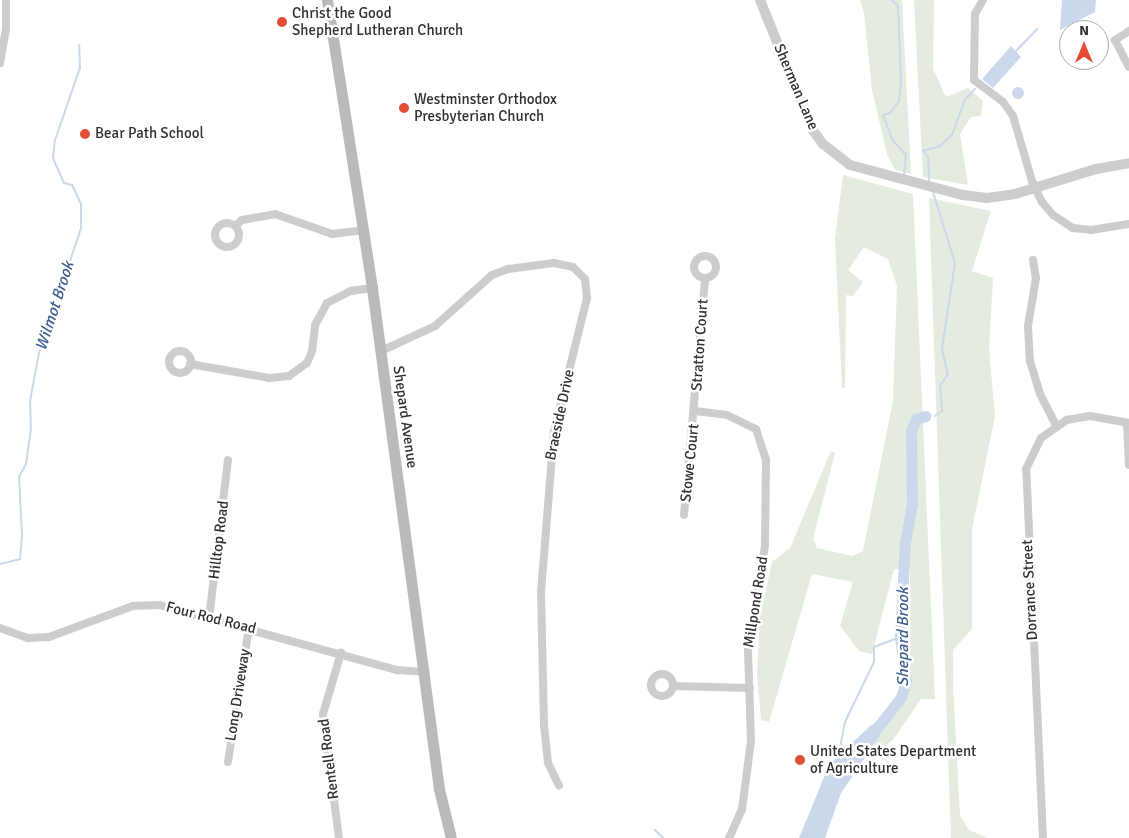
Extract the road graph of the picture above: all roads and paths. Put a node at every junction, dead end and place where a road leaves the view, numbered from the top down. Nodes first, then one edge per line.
1 (6, 0) edge
2 (326, 0) edge
3 (760, 0) edge
4 (983, 0) edge
5 (1129, 31) edge
6 (0, 63) edge
7 (1129, 67) edge
8 (1129, 163) edge
9 (1034, 188) junction
10 (1129, 224) edge
11 (235, 226) dead end
12 (363, 230) junction
13 (1033, 260) dead end
14 (705, 278) dead end
15 (372, 288) junction
16 (381, 351) junction
17 (190, 364) dead end
18 (695, 411) junction
19 (1128, 423) edge
20 (1056, 425) junction
21 (228, 460) dead end
22 (1129, 465) edge
23 (684, 515) dead end
24 (208, 619) junction
25 (0, 628) edge
26 (249, 628) junction
27 (340, 653) junction
28 (424, 672) junction
29 (673, 686) dead end
30 (750, 688) junction
31 (228, 762) dead end
32 (559, 786) dead end
33 (339, 838) edge
34 (451, 838) edge
35 (729, 838) edge
36 (1043, 838) edge

1 - 6 street
2 - 12 main road, Shepard Avenue
3 - 9 street, Sherman Lane
4 - 9 street
5 - 7 street
8 - 9 street, Sherman Lane
9 - 10 street
11 - 12 street
12 - 15 main road, Shepard Avenue
13 - 20 street
14 - 18 street, Stratton Court
15 - 16 main road, Shepard Avenue
15 - 17 street
16 - 28 main road, Shepard Avenue
16 - 32 street, Braeside Drive
18 - 23 street, Stowe Court
18 - 30 street, Millpond Road
19 - 20 street, Dorrance Street
19 - 22 street
20 - 36 street, Dorrance Street
21 - 24 street, Hilltop Road
24 - 25 street, Four Rod Road
24 - 26 street, Four Rod Road
26 - 27 street, Four Rod Road
26 - 31 street, Long Driveway
27 - 28 street, Four Rod Road
27 - 33 street, Rentell Road
28 - 34 main road, Shepard Avenue
29 - 30 street
30 - 35 street, Millpond Road

